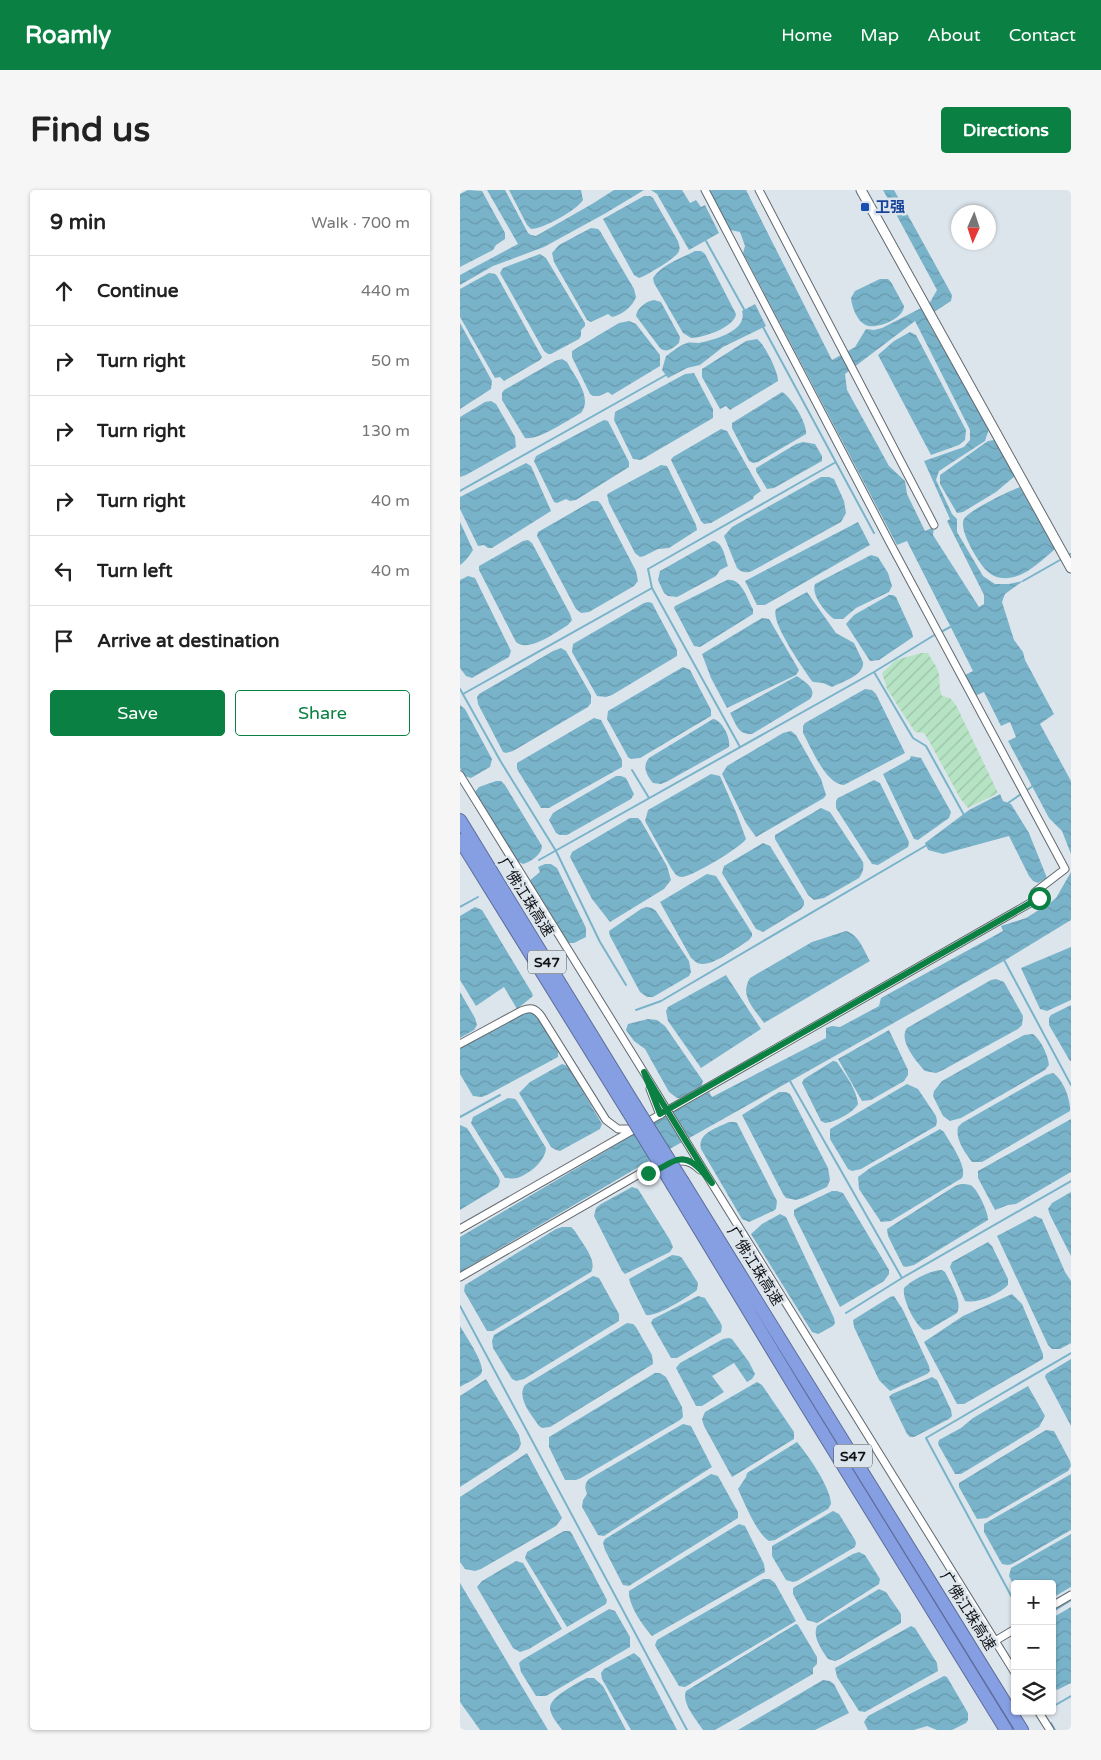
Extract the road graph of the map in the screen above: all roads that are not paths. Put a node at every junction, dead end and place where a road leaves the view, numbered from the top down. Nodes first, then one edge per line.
1 (705, 190) edge
2 (758, 190) edge
3 (860, 190) edge
4 (934, 525) dead end
5 (1071, 568) edge
6 (460, 776) edge
7 (460, 820) edge
8 (460, 840) edge
9 (1039, 898) junction
10 (1043, 905) dead end
11 (460, 1044) edge
12 (644, 1072) junction
13 (630, 1107) junction
14 (660, 1114) junction
15 (638, 1127) junction
16 (712, 1183) junction
17 (678, 1184) junction
18 (460, 1229) edge
19 (460, 1277) edge
20 (1071, 1594) edge
21 (1056, 1603) edge
22 (1011, 1631) edge
23 (995, 1641) junction
24 (1013, 1670) edge
25 (1041, 1715) edge
26 (1006, 1730) edge
27 (1022, 1730) edge
28 (1050, 1730) edge

1 - 9 street
2 - 4 street
3 - 5 street
6 - 12 street
7 - 13 highway, 广佛江珠高速 / S47
8 - 13 highway, 广佛江珠高速 / S47
9 - 10 street
9 - 14 street
11 - 15 street
12 - 14 street
12 - 16 street, bridge
13 - 17 highway, 广佛江珠高速 / S47, bridge
14 - 15 street
15 - 18 street
16 - 19 street
16 - 23 street
17 - 26 highway, 广佛江珠高速 / S47
17 - 27 highway, 广佛江珠高速 / S47
20 - 21 street
22 - 23 street
23 - 24 street
25 - 28 street

